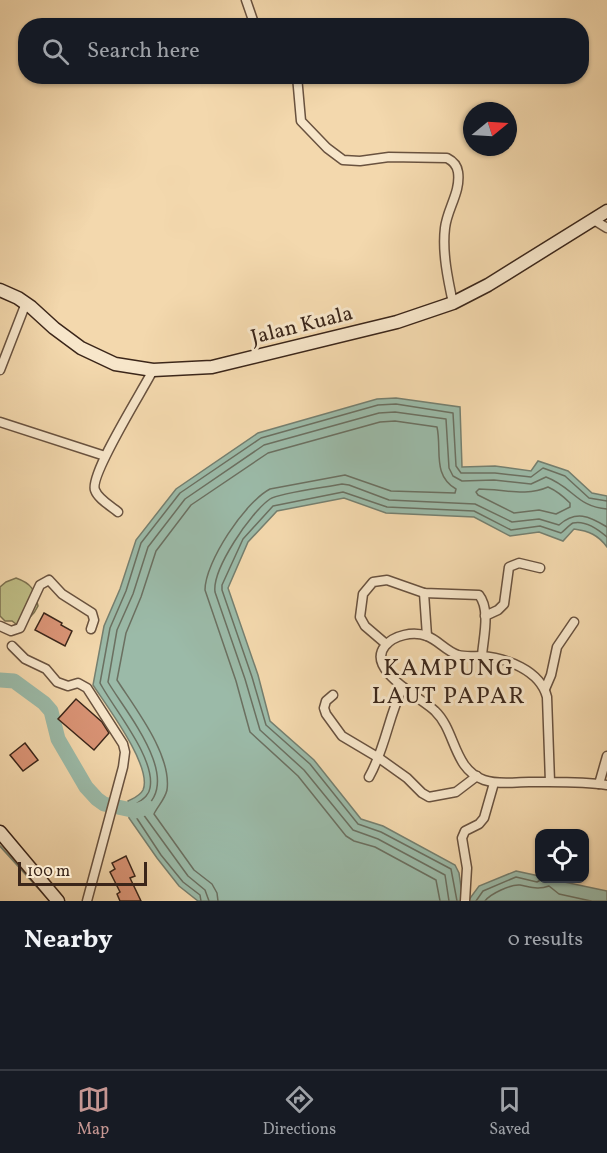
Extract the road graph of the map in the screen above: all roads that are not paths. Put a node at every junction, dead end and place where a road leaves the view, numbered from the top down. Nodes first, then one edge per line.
1 (246, 0) edge
2 (252, 18) edge
3 (298, 84) edge
4 (607, 211) edge
5 (594, 220) junction
6 (607, 228) edge
7 (0, 290) edge
8 (26, 303) junction
9 (453, 303) junction
10 (0, 370) edge
11 (153, 370) junction
12 (0, 422) edge
13 (105, 456) junction
14 (118, 512) dead end
15 (540, 568) dead end
16 (424, 593) junction
17 (485, 616) junction
18 (574, 622) dead end
19 (0, 626) edge
20 (91, 629) dead end
21 (427, 636) junction
22 (386, 644) junction
23 (12, 646) dead end
24 (482, 656) junction
25 (403, 687) junction
26 (545, 689) junction
27 (333, 695) dead end
28 (607, 756) edge
29 (380, 758) junction
30 (477, 776) junction
31 (369, 777) dead end
32 (550, 782) junction
33 (494, 783) junction
34 (603, 785) edge
35 (0, 832) edge
36 (465, 900) edge
37 (58, 901) edge
38 (87, 901) edge

1 - 2 street
3 - 9 street
4 - 5 main road, Jalan Kuala
5 - 6 street
5 - 9 main road, Jalan Kuala
7 - 8 main road, Jalan Kuala
8 - 10 street
8 - 11 main road, Jalan Kuala
9 - 11 main road, Jalan Kuala
11 - 13 street
12 - 13 street
13 - 14 street
15 - 17 street
16 - 17 street
16 - 21 street
16 - 22 street
17 - 24 street
18 - 26 street
19 - 20 street
21 - 22 street
21 - 24 street
22 - 25 street
23 - 38 street
24 - 26 street
25 - 29 street
25 - 30 street
26 - 32 street
27 - 29 street
28 - 34 street
29 - 30 street
29 - 31 street
30 - 33 street
32 - 33 street
32 - 34 street
33 - 36 street
35 - 37 main road

